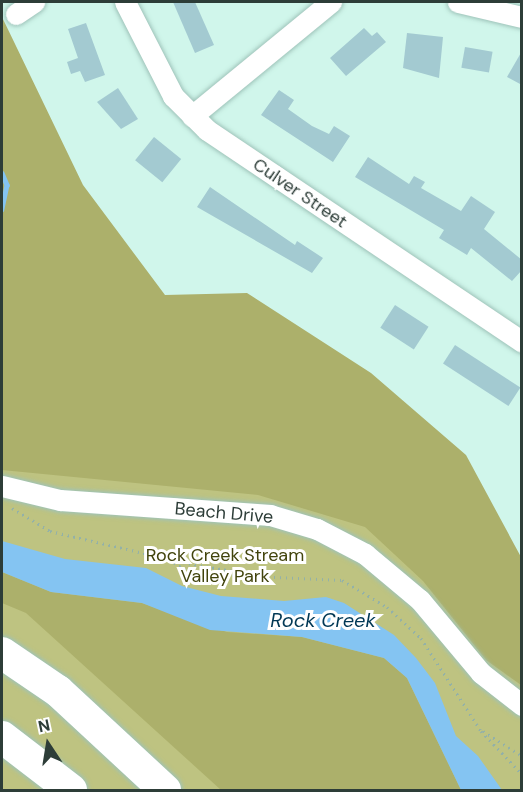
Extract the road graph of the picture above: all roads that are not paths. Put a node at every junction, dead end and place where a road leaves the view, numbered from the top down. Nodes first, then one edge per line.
1 (34, 2) edge
2 (125, 2) edge
3 (331, 2) edge
4 (458, 2) edge
5 (16, 14) dead end
6 (522, 17) edge
7 (192, 116) junction
8 (522, 342) edge
9 (2, 496) edge
10 (2, 652) edge
11 (522, 705) edge
12 (2, 736) edge
13 (71, 790) edge
14 (165, 790) edge

1 - 5 street
2 - 7 street, Culver Street
3 - 7 street
4 - 6 street
7 - 8 street, Culver Street
9 - 11 street, Beach Drive
10 - 14 highway
12 - 13 highway

